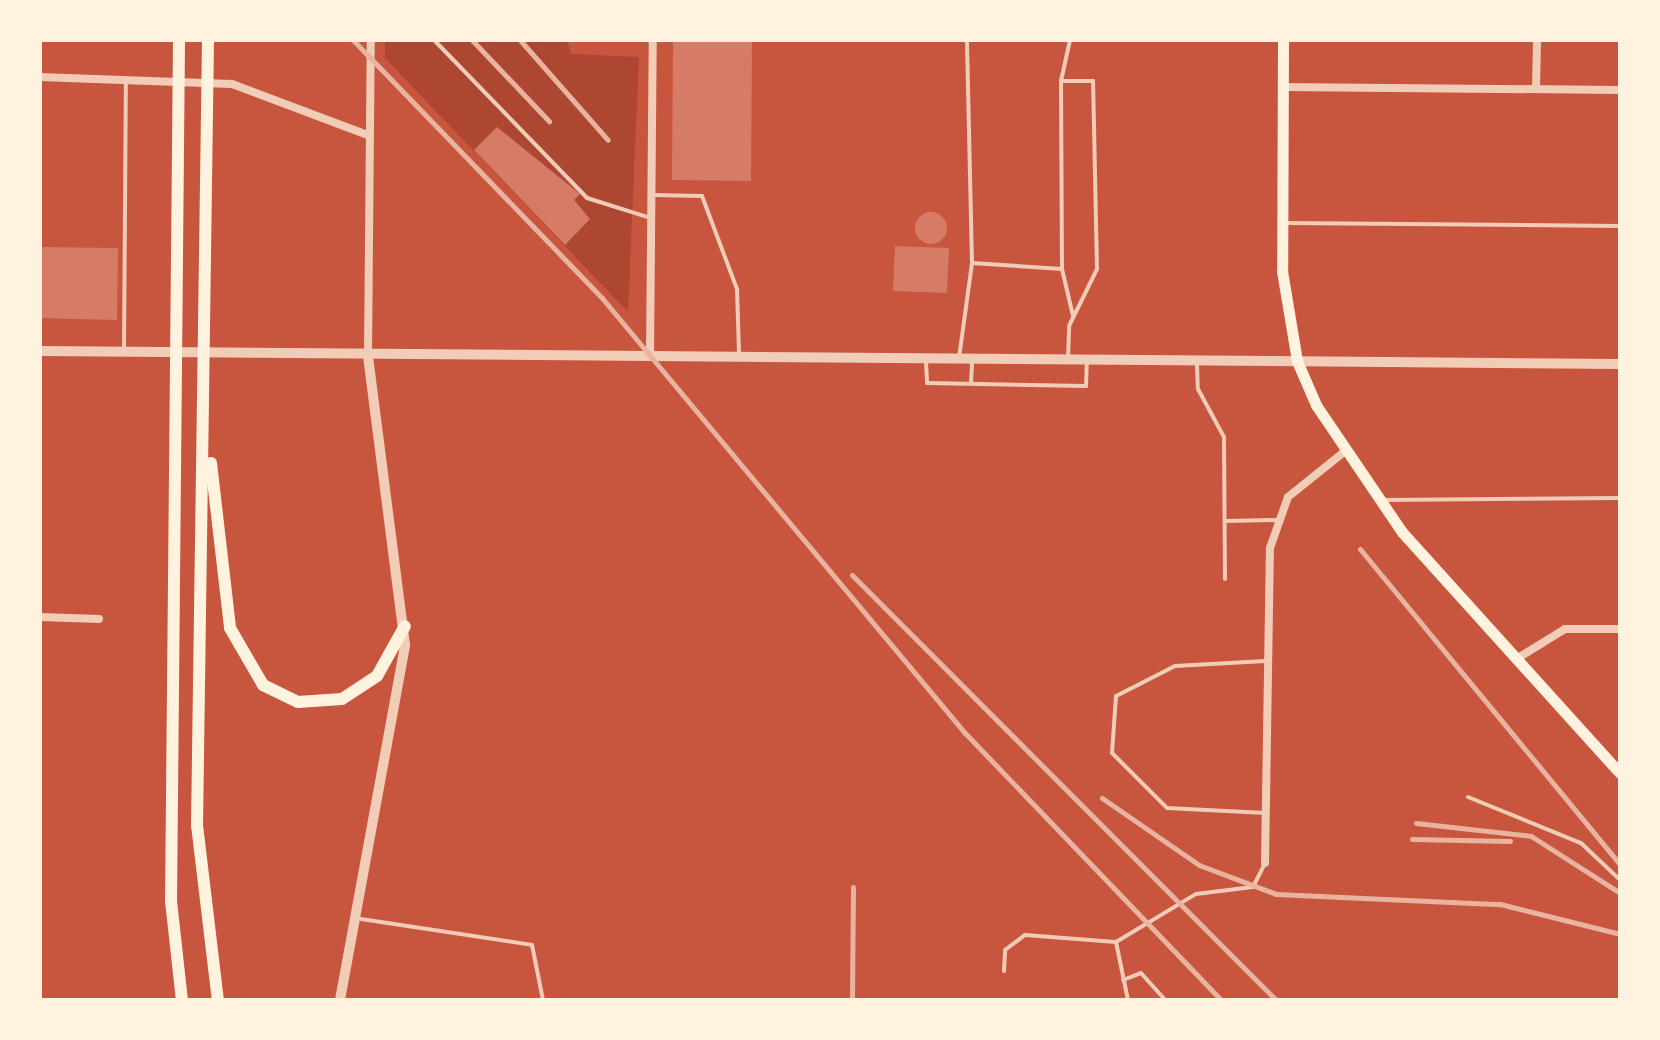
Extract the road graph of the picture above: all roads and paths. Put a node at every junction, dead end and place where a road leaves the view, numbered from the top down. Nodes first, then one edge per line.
1 (179, 40) edge
2 (208, 40) edge
3 (371, 40) edge
4 (434, 40) edge
5 (653, 40) edge
6 (967, 40) edge
7 (1070, 40) edge
8 (1283, 40) edge
9 (1537, 40) edge
10 (40, 77) edge
11 (126, 78) junction
12 (1061, 82) junction
13 (1282, 88) junction
14 (1536, 89) junction
15 (1620, 90) edge
16 (370, 136) junction
17 (652, 194) junction
18 (651, 218) junction
19 (1280, 223) junction
20 (1620, 226) edge
21 (972, 264) junction
22 (1062, 269) junction
23 (1073, 317) junction
24 (40, 350) edge
25 (124, 351) junction
26 (368, 355) junction
27 (650, 356) junction
28 (739, 357) junction
29 (926, 358) junction
30 (966, 358) junction
31 (1068, 358) junction
32 (1087, 359) junction
33 (1197, 360) junction
34 (1297, 361) junction
35 (1620, 364) edge
36 (972, 384) junction
37 (206, 418) junction
38 (1343, 454) junction
39 (1620, 498) edge
40 (1378, 501) junction
41 (1277, 520) junction
42 (1225, 521) junction
43 (1226, 579) dead end
44 (40, 617) edge
45 (99, 619) dead end
46 (405, 626) junction
47 (1620, 628) edge
48 (1518, 658) junction
49 (1268, 661) junction
50 (1620, 773) edge
51 (1468, 797) dead end
52 (1266, 813) junction
53 (1265, 863) joint
54 (1620, 880) edge
55 (360, 920) junction
56 (1116, 942) junction
57 (1004, 971) dead end
58 (1123, 980) junction
59 (182, 1000) edge
60 (218, 1000) edge
61 (340, 1000) edge
62 (543, 1000) edge
63 (1128, 1000) edge
64 (1164, 1000) edge

1 - 59 main road
2 - 37 main road
3 - 16 street
4 - 18 lane
5 - 17 street
6 - 21 lane
7 - 12 lane
8 - 13 main road
9 - 14 street
10 - 11 street
11 - 16 street
11 - 25 lane
12 - 22 lane
12 - 23 lane
13 - 14 street
13 - 19 main road
14 - 15 street
16 - 26 street
17 - 18 street
17 - 28 lane
18 - 27 street
19 - 20 lane
19 - 34 main road
21 - 22 lane
21 - 30 lane
22 - 23 lane
23 - 31 lane
24 - 25 street
25 - 26 street
26 - 27 street
26 - 46 street
27 - 28 street
28 - 29 street
29 - 30 street
29 - 36 lane
30 - 31 street
30 - 36 lane
31 - 32 street
32 - 33 street
32 - 36 lane
33 - 34 street
33 - 42 lane
34 - 35 street
34 - 38 main road
37 - 46 main road
37 - 60 main road
38 - 40 main road
38 - 41 street
39 - 40 lane
40 - 48 main road
41 - 42 lane
41 - 49 street
42 - 43 lane
44 - 45 street
46 - 55 street
47 - 48 street
48 - 50 main road
49 - 52 street
49 - 52 lane
51 - 54 lane
52 - 53 street
53 - 56 lane
55 - 61 street
55 - 62 lane
56 - 57 lane
56 - 58 lane
58 - 63 lane
58 - 64 lane

